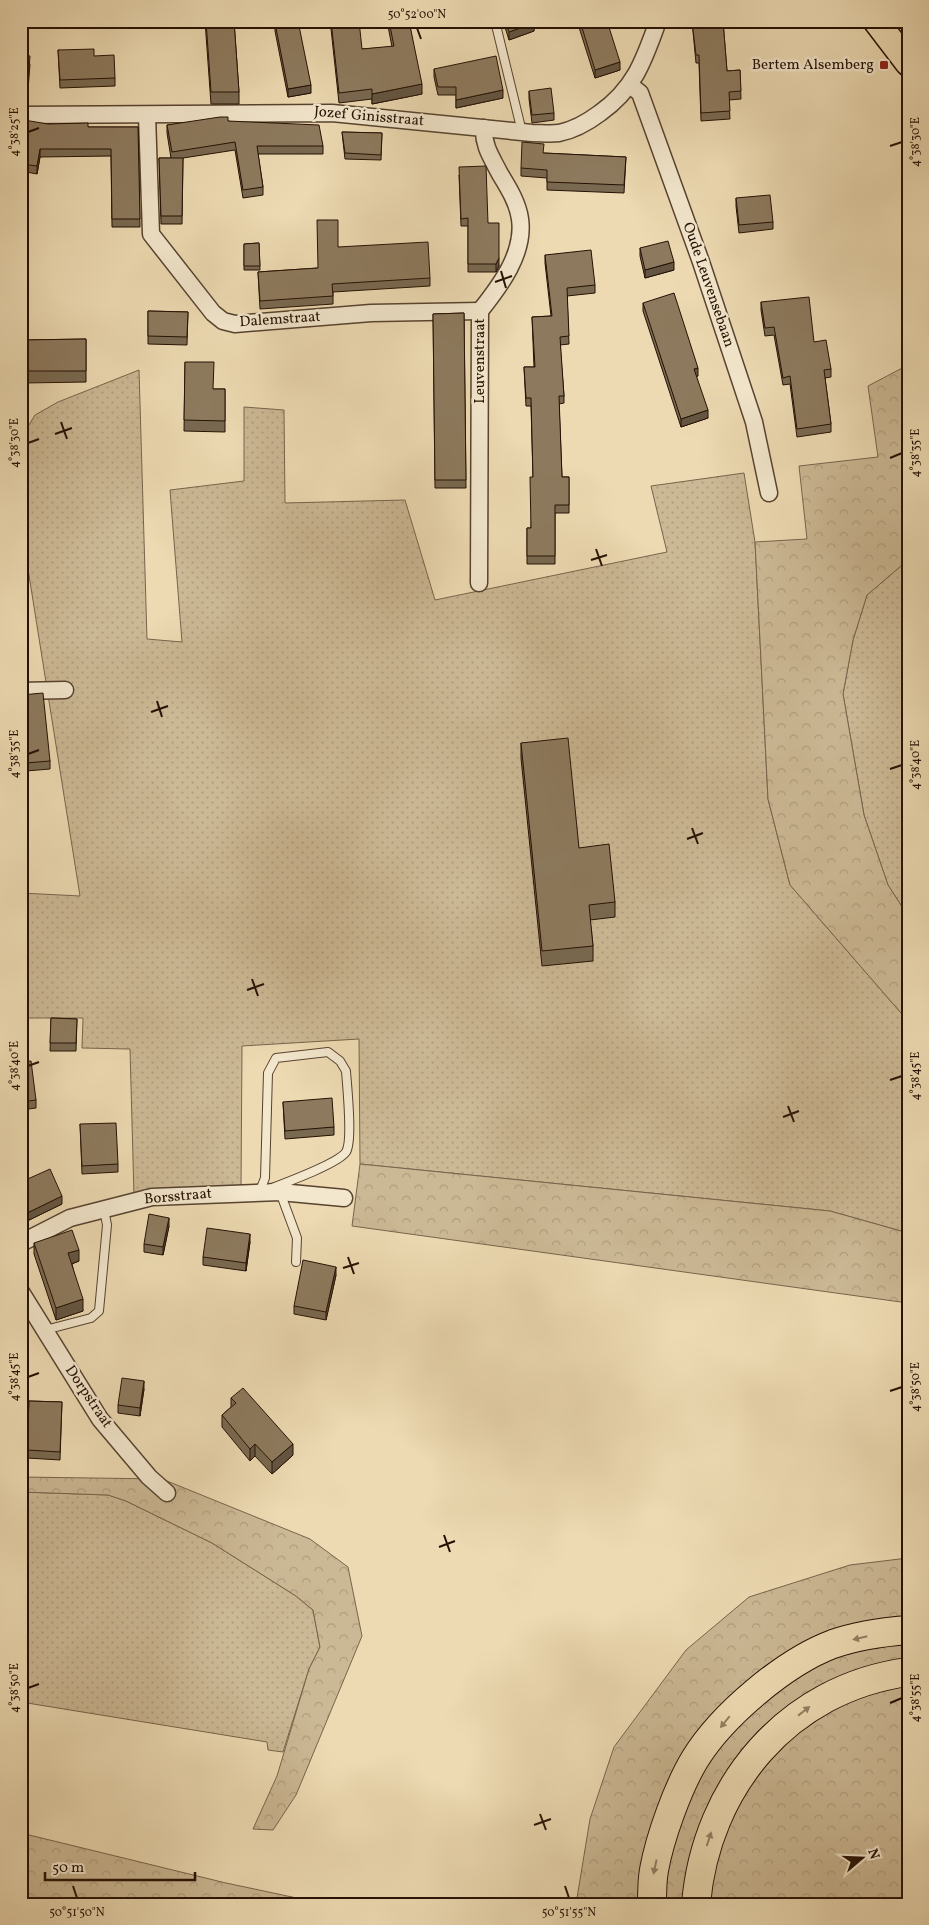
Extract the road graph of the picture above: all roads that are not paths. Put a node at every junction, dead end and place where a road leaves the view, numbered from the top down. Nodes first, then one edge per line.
1 (495, 21) edge
2 (658, 21) edge
3 (876, 21) edge
4 (908, 63) edge
5 (630, 85) junction
6 (21, 115) edge
7 (147, 115) junction
8 (484, 128) junction
9 (522, 132) junction
10 (480, 311) junction
11 (769, 493) dead end
12 (479, 583) dead end
13 (65, 690) dead end
14 (21, 691) edge
15 (280, 1192) junction
16 (258, 1193) junction
17 (344, 1198) dead end
18 (104, 1209) junction
19 (21, 1243) edge
20 (296, 1262) dead end
21 (21, 1292) edge
22 (45, 1330) junction
23 (167, 1493) dead end
24 (908, 1630) edge
25 (908, 1672) edge
26 (652, 1904) edge
27 (696, 1904) edge

1 - 9 lane
2 - 5 street, Jozef Ginisstraat
3 - 4 main road
5 - 9 street, Jozef Ginisstraat
5 - 11 street, Oude Leuvensebaan
6 - 7 street, Jozef Ginisstraat
7 - 8 street, Jozef Ginisstraat
7 - 10 street, Dalemstraat
8 - 9 street, Jozef Ginisstraat
8 - 10 street, Leuvenstraat
10 - 12 street, Leuvenstraat
13 - 14 street
15 - 16 street, Borsstraat
15 - 17 street, Borsstraat
15 - 20 lane
16 - 16 lane
16 - 18 street, Borsstraat
18 - 19 street, Borsstraat
18 - 22 lane
21 - 22 street, Dorpstraat
22 - 23 street, Dorpstraat
24 -> 26 highway
27 -> 25 highway

